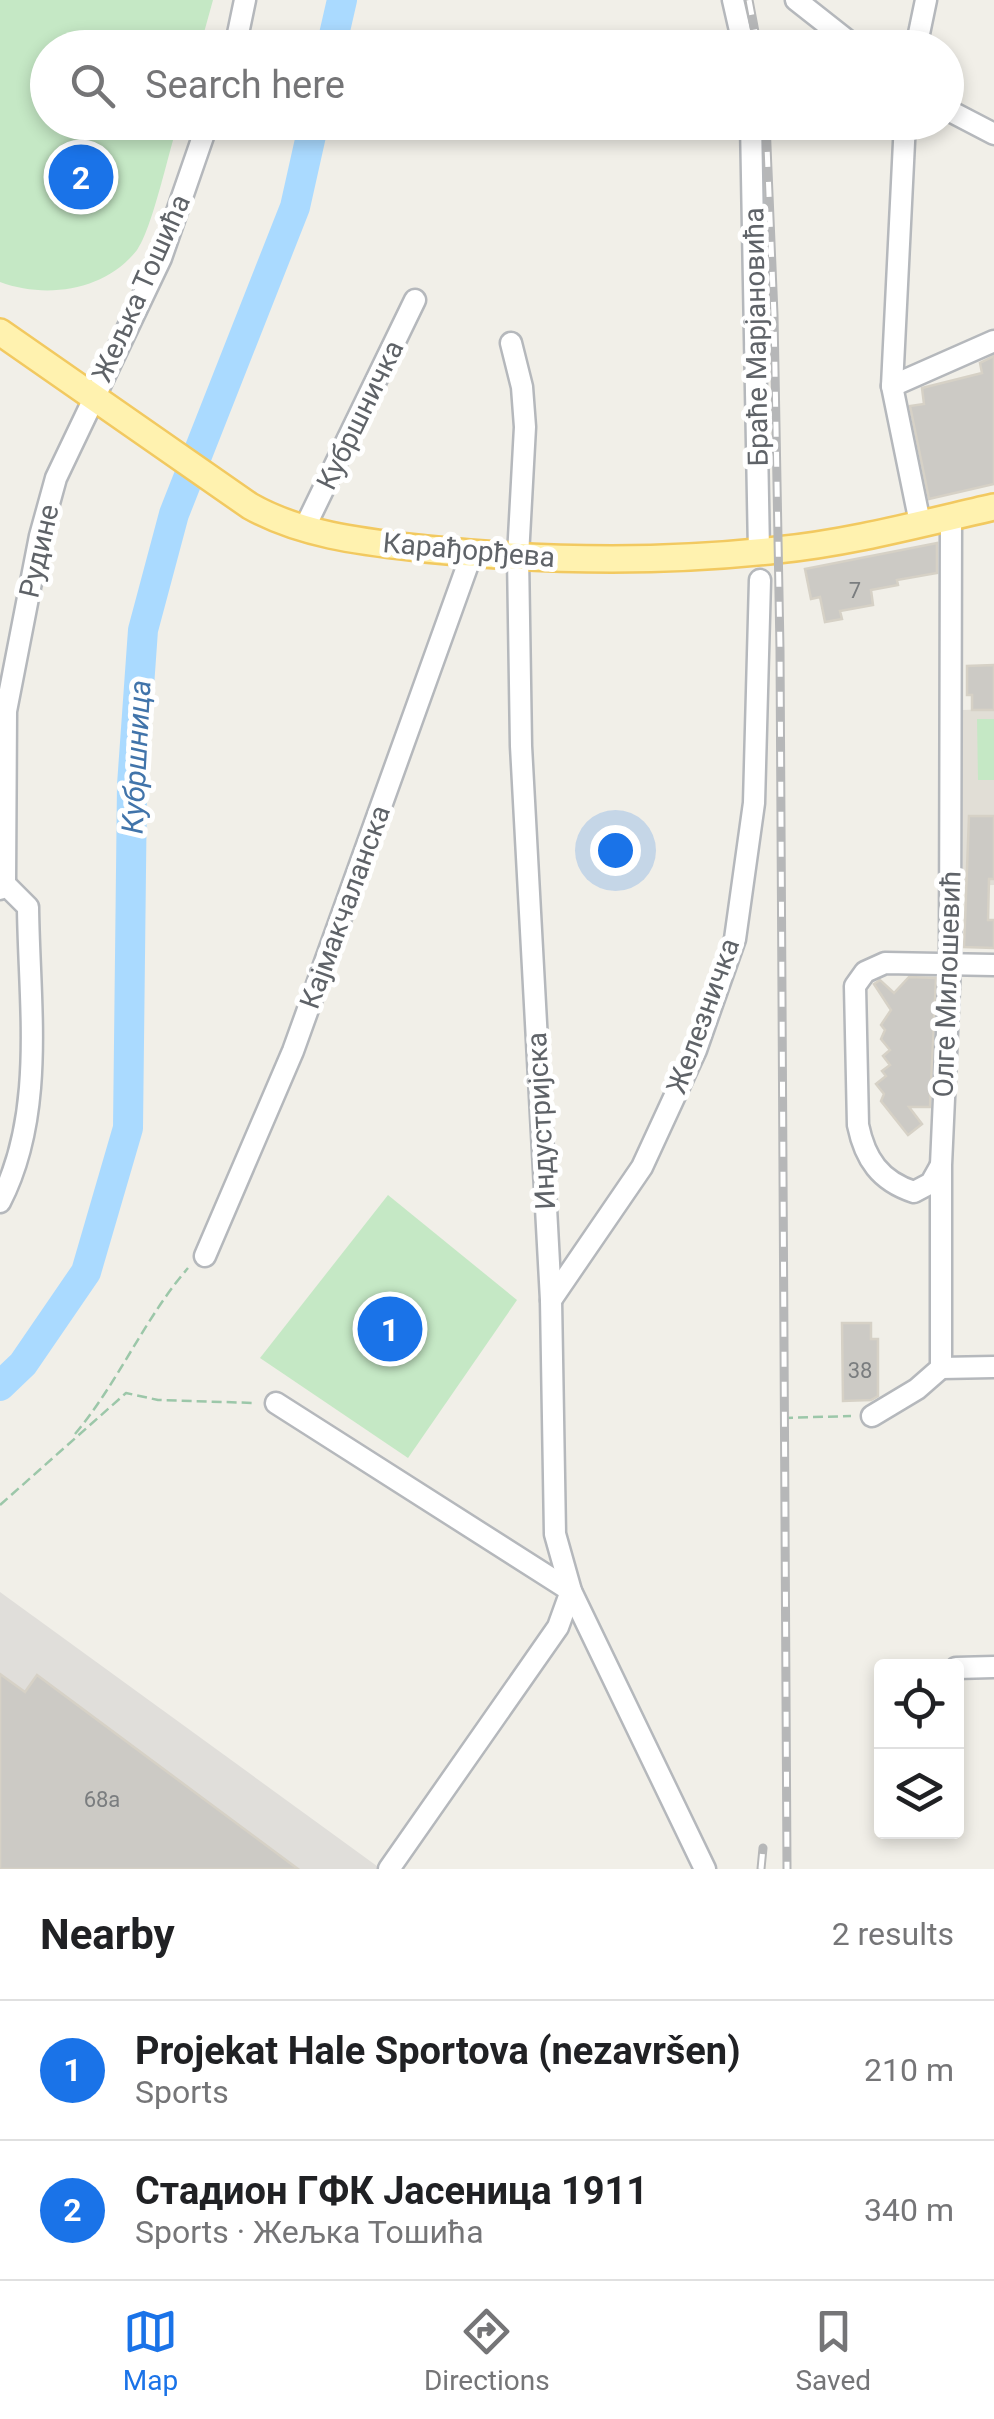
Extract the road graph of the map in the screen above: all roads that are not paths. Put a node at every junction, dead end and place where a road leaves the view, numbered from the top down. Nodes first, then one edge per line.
1 (245, 0) edge
2 (734, 0) edge
3 (796, 0) edge
4 (926, 0) edge
5 (238, 30) edge
6 (740, 30) edge
7 (834, 30) edge
8 (920, 30) edge
9 (964, 118) edge
10 (994, 134) edge
11 (202, 140) edge
12 (751, 140) edge
13 (905, 140) edge
14 (415, 300) dead end
15 (0, 332) edge
16 (994, 340) edge
17 (511, 343) dead end
18 (892, 386) junction
19 (97, 400) junction
20 (994, 507) edge
21 (951, 516) junction
22 (920, 523) junction
23 (304, 530) junction
24 (759, 552) junction
25 (472, 554) junction
26 (518, 556) junction
27 (760, 580) dead end
28 (3, 886) edge
29 (950, 965) junction
30 (994, 965) edge
31 (941, 1165) junction
32 (0, 1202) edge
33 (205, 1256) road end
34 (551, 1300) junction
35 (994, 1367) edge
36 (941, 1368) junction
37 (276, 1403) road end
38 (872, 1416) road end
39 (571, 1591) junction
40 (994, 1667) edge
41 (964, 1668) edge
42 (389, 1869) edge
43 (705, 1869) edge

1 - 5 street
2 - 6 street
3 - 7 street
4 - 8 street
9 - 10 street
11 - 19 street, Жељка Тошића
12 - 24 street, Браће Марјановића
13 - 18 street
14 - 23 street, Кубршничка
15 - 19 main road, Карађорђева
16 - 18 street
17 - 26 street, Индустријска
18 - 22 street
19 - 23 main road, Карађорђева
19 - 28 street, Рудине
20 - 21 main road, Карађорђева
21 - 22 main road, Карађорђева
21 - 29 street, Олге Милошевић
22 - 24 main road, Карађорђева
23 - 25 main road, Карађорђева
24 - 26 main road, Карађорђева
25 - 26 main road, Карађорђева
25 - 33 street, Кајмакчаланска
26 - 34 street, Индустријска
27 - 34 street, Железничка
28 - 32 street
29 - 30 street
29 - 31 street, Олге Милошевић
29 - 31 street
31 - 36 street, Олге Милошевић
34 - 39 street, Индустријска
35 - 36 street
36 - 38 street
37 - 39 street
39 - 42 street
39 - 43 street, Индустријска
40 - 41 street

